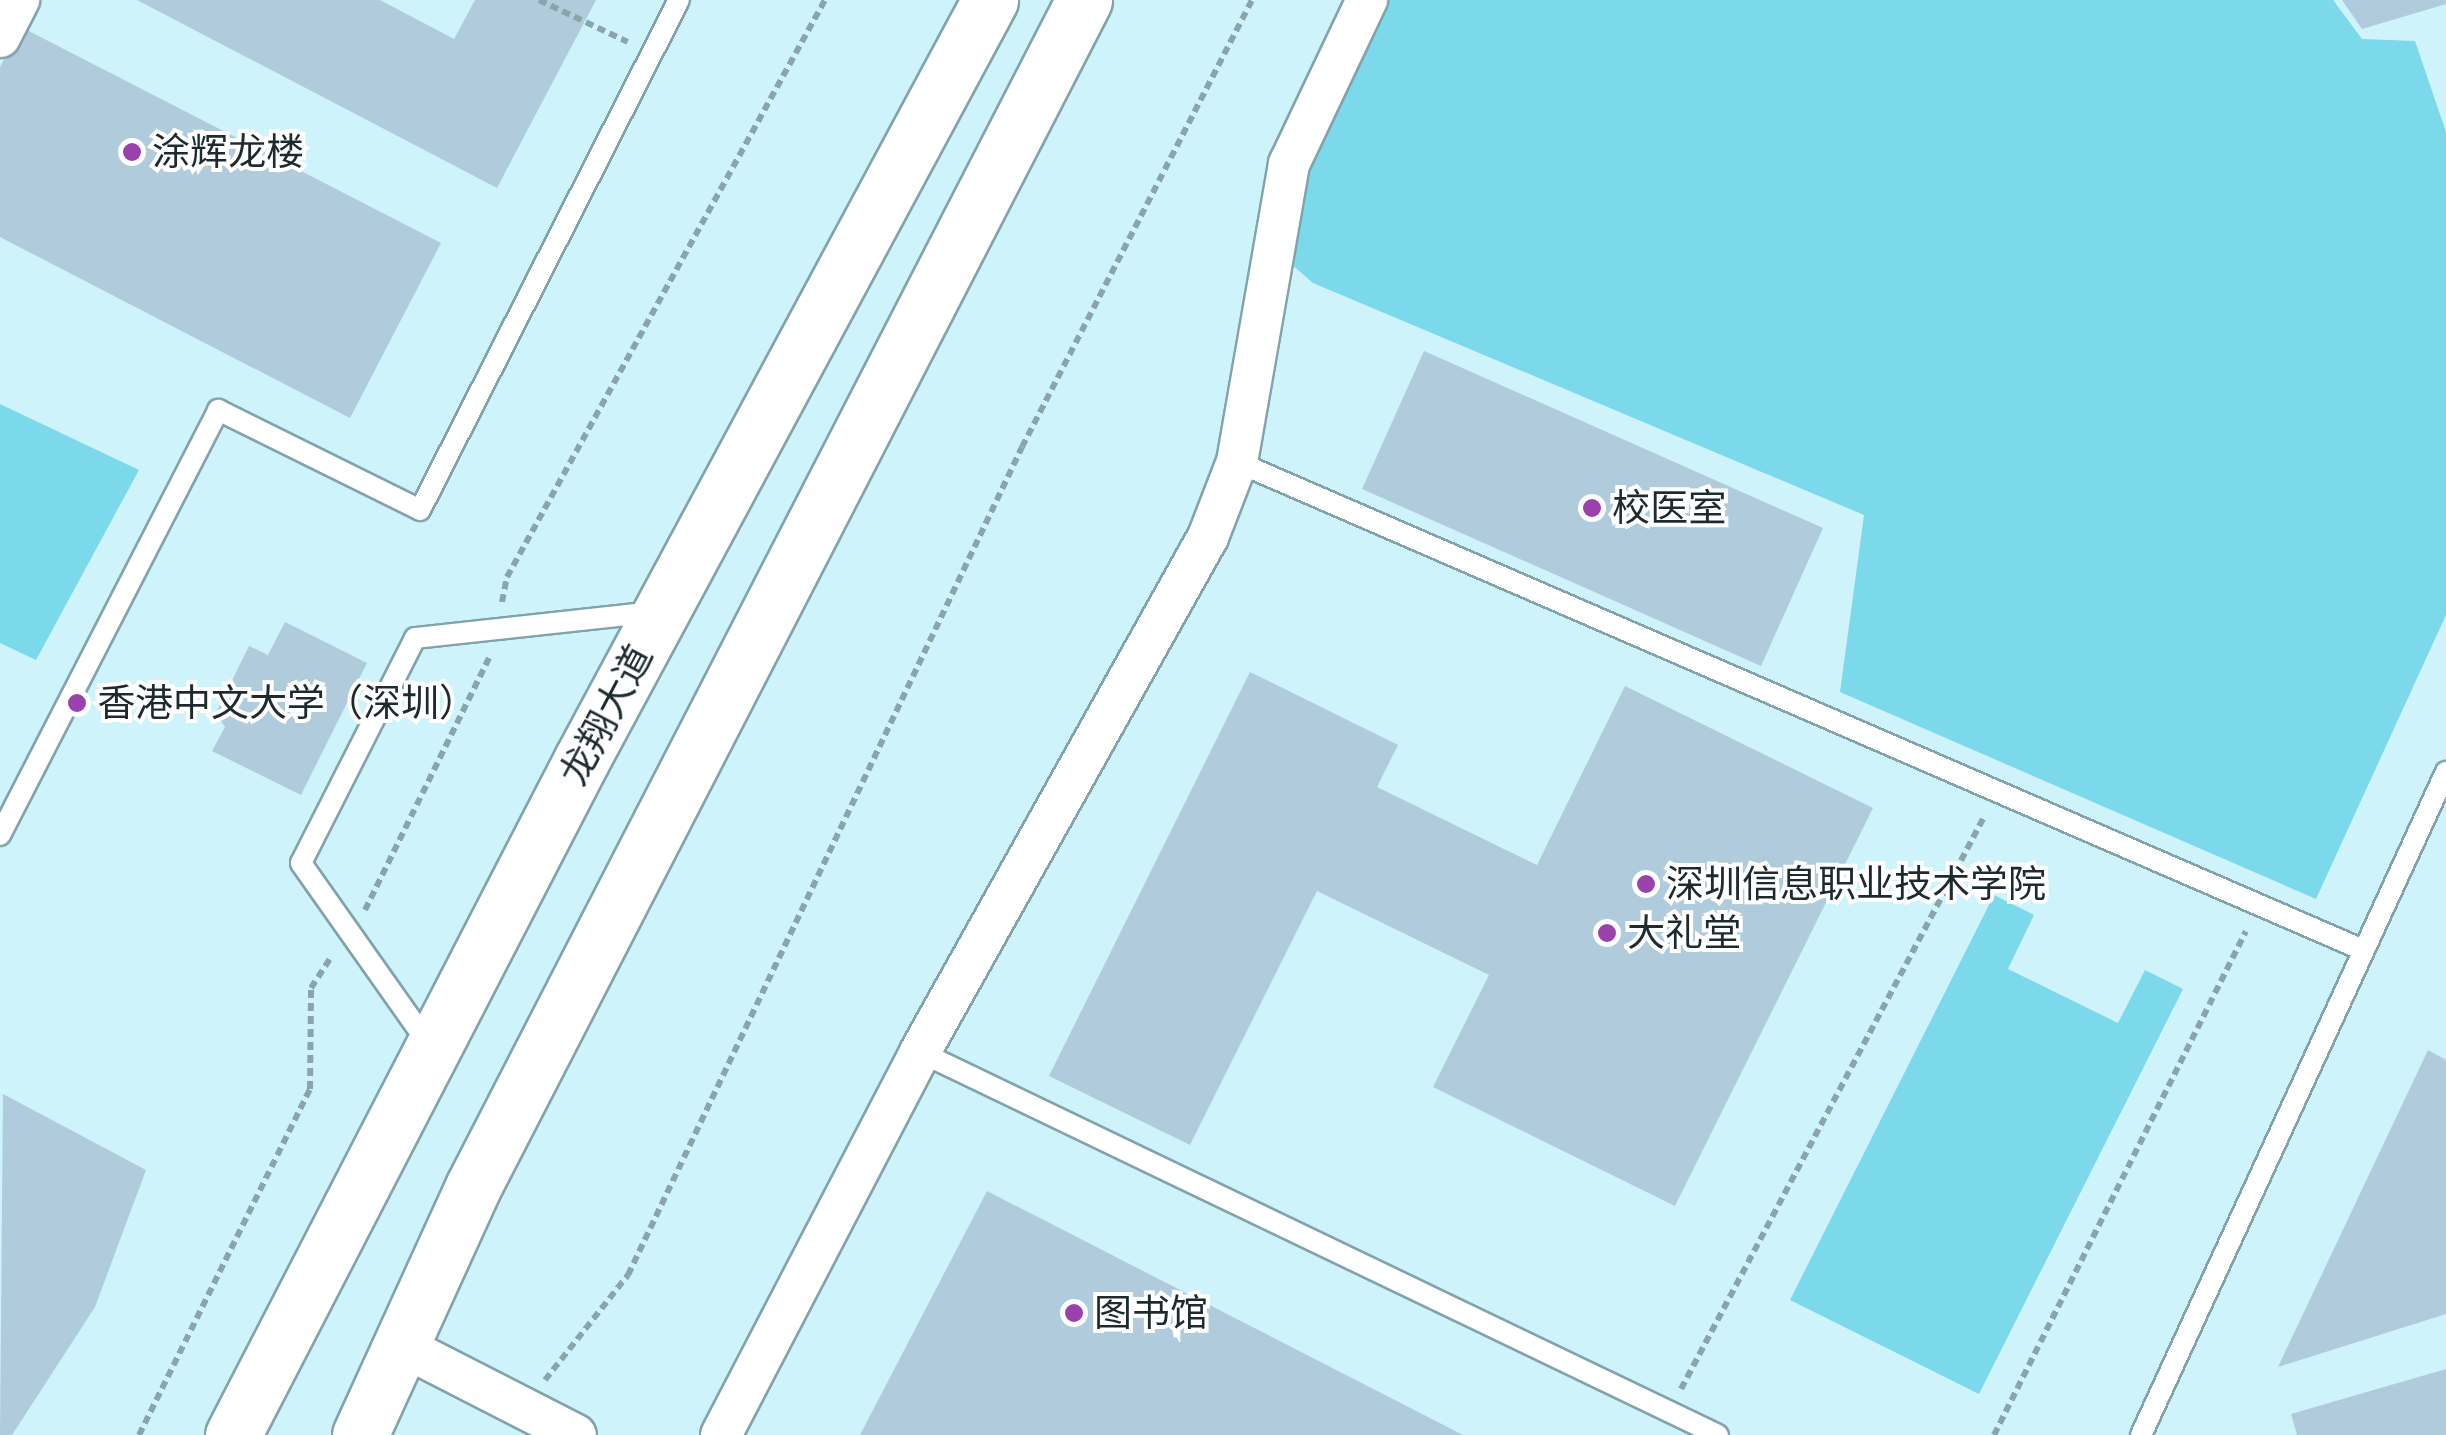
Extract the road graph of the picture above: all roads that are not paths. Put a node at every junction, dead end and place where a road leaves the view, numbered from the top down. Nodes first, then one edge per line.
1 (19, 0) edge
2 (679, 0) edge
3 (990, 0) edge
4 (1084, 0) edge
5 (1367, 0) edge
6 (0, 38) edge
7 (1238, 462) junction
8 (661, 612) junction
9 (2446, 772) edge
10 (0, 835) edge
11 (2363, 950) junction
12 (434, 1050) junction
13 (920, 1052) junction
14 (404, 1347) junction
15 (234, 1435) edge
16 (360, 1435) edge
17 (576, 1435) edge
18 (721, 1435) edge
19 (1718, 1435) edge
20 (2141, 1435) edge

1 - 6 street
2 - 10 lane
3 - 8 main road, 龙翔大道
4 - 14 main road
5 - 7 street
7 - 11 lane
7 - 13 street
8 - 12 main road, 龙翔大道
8 - 12 lane
9 - 11 lane
11 - 20 lane
12 - 15 main road, 龙翔大道
13 - 18 street
13 - 19 lane
14 - 16 main road
14 - 17 street

